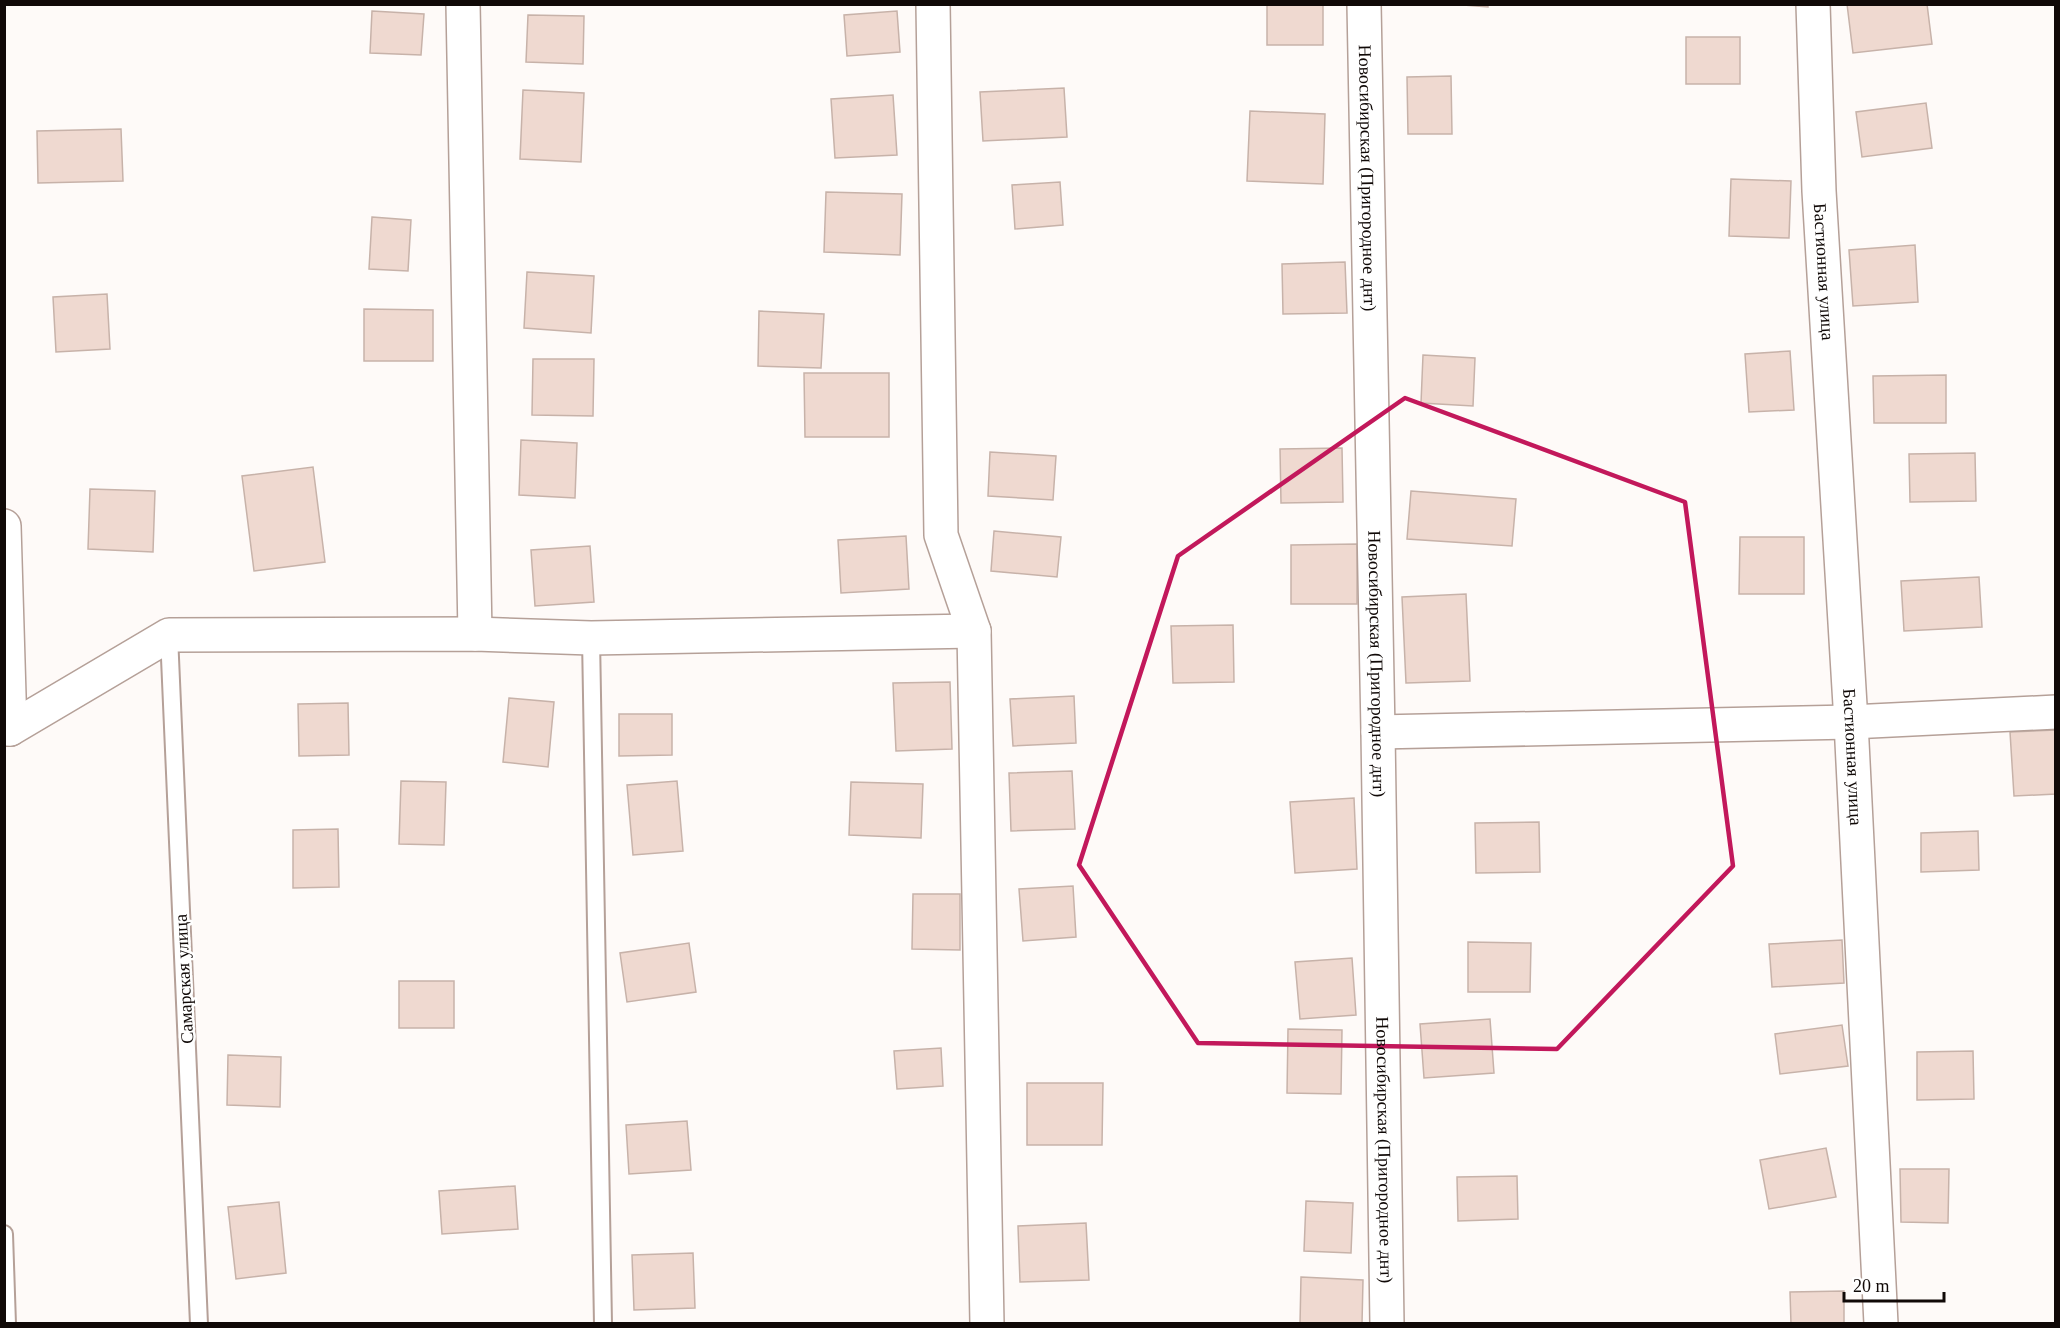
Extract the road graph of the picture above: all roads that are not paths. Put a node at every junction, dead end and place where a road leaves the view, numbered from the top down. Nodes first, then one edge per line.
1 (463, 4) edge
2 (933, 4) edge
3 (1364, 4) edge
4 (1813, 4) edge
5 (4, 526) edge
6 (974, 631) junction
7 (475, 634) junction
8 (169, 635) junction
9 (591, 638) junction
10 (2055, 712) edge
11 (1851, 722) junction
12 (7, 729) edge
13 (1378, 732) junction
14 (4, 1234) edge
15 (7, 1323) edge
16 (199, 1323) edge
17 (603, 1323) edge
18 (987, 1323) edge
19 (1387, 1323) edge
20 (1881, 1323) edge

1 - 7 street
2 - 6 street
3 - 13 street, Новосибирская (Пригородное днт)
4 - 11 street, Бастионная улица
5 - 12 street
6 - 9 street
6 - 18 street
7 - 8 street
7 - 9 street
8 - 12 street
8 - 16 lane, Самарская улица
9 - 17 lane
10 - 11 street
11 - 13 street
11 - 20 street, Бастионная улица
13 - 19 street, Новосибирская (Пригородное днт)
14 - 15 lane

